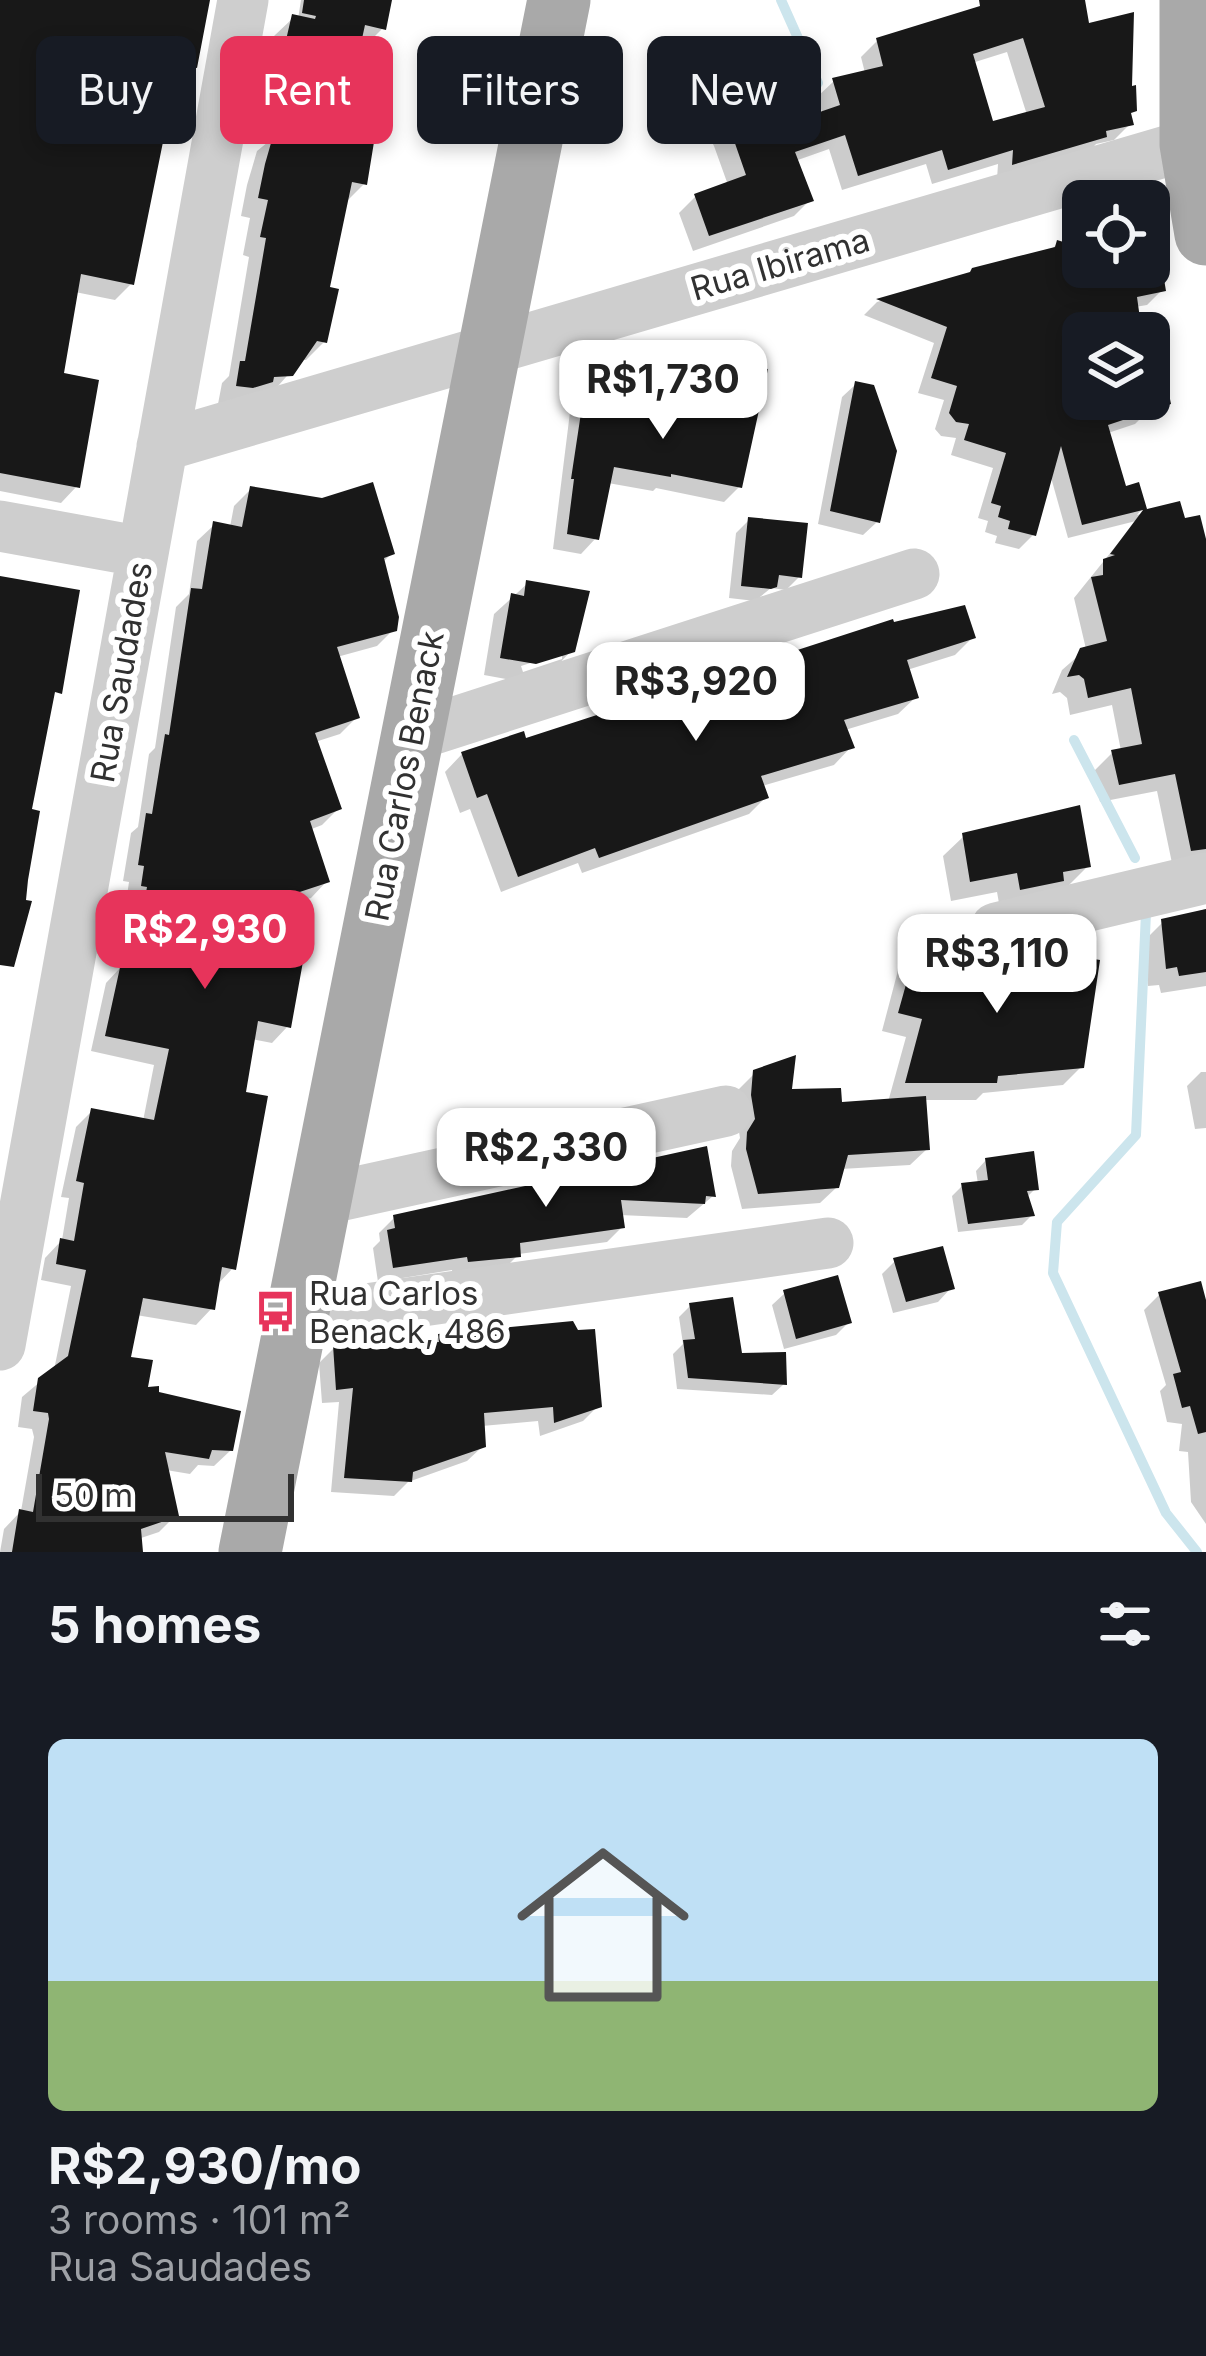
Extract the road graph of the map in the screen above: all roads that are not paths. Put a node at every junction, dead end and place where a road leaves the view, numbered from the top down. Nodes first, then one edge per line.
1 (243, 0) edge
2 (559, 0) edge
3 (1191, 0) edge
4 (1191, 143) junction
5 (1206, 234) edge
6 (489, 349) junction
7 (162, 446) junction
8 (0, 526) edge
9 (143, 553) junction
10 (914, 574) dead end
11 (412, 736) junction
12 (1206, 878) edge
13 (995, 928) dead end
14 (726, 1111) dead end
15 (320, 1200) junction
16 (828, 1244) dead end
17 (296, 1319) junction
18 (0, 1345) edge
19 (250, 1552) edge

1 - 7 street, Rua Saudades
2 - 6 main road, Rua Carlos Benack
3 - 4 main road
4 - 5 main road
4 - 6 street, Rua Ibirama
6 - 7 street, Rua Ibirama
6 - 11 main road, Rua Carlos Benack
7 - 9 street, Rua Saudades
8 - 9 street
9 - 18 street, Rua Saudades
10 - 11 street
11 - 15 main road, Rua Carlos Benack
12 - 13 street
14 - 15 street
15 - 17 main road, Rua Carlos Benack
16 - 17 street
17 - 19 main road, Rua Carlos Benack

